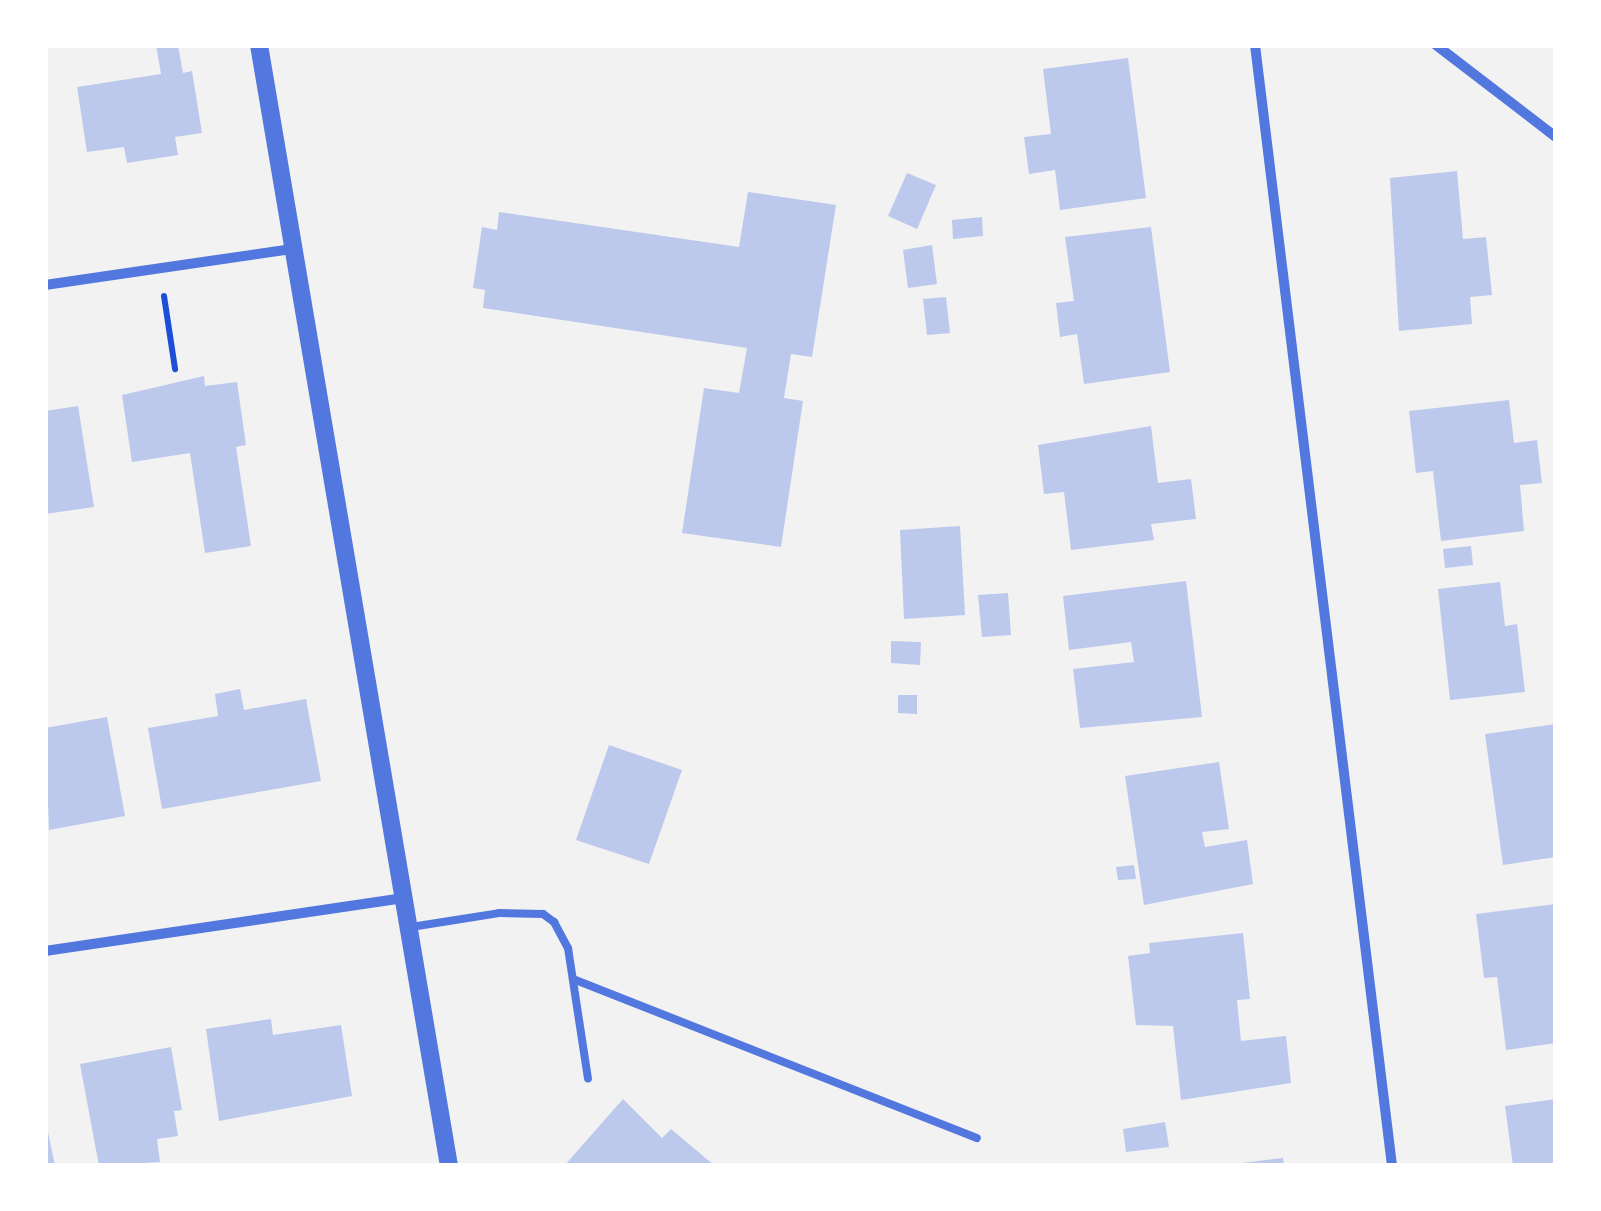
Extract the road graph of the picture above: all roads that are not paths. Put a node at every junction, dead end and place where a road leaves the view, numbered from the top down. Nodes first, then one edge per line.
1 (258, 45) edge
2 (1255, 45) edge
3 (1436, 45) edge
4 (1556, 138) edge
5 (292, 249) junction
6 (45, 285) edge
7 (402, 898) junction
8 (406, 928) junction
9 (45, 951) edge
10 (573, 979) junction
11 (588, 1078) dead end
12 (977, 1138) dead end
13 (449, 1166) edge
14 (1392, 1166) edge

1 - 5 street
2 - 14 street
3 - 4 street
5 - 6 street
5 - 7 street
7 - 8 street
7 - 9 street
8 - 10 lane
8 - 13 street
10 - 11 lane
10 - 12 lane

